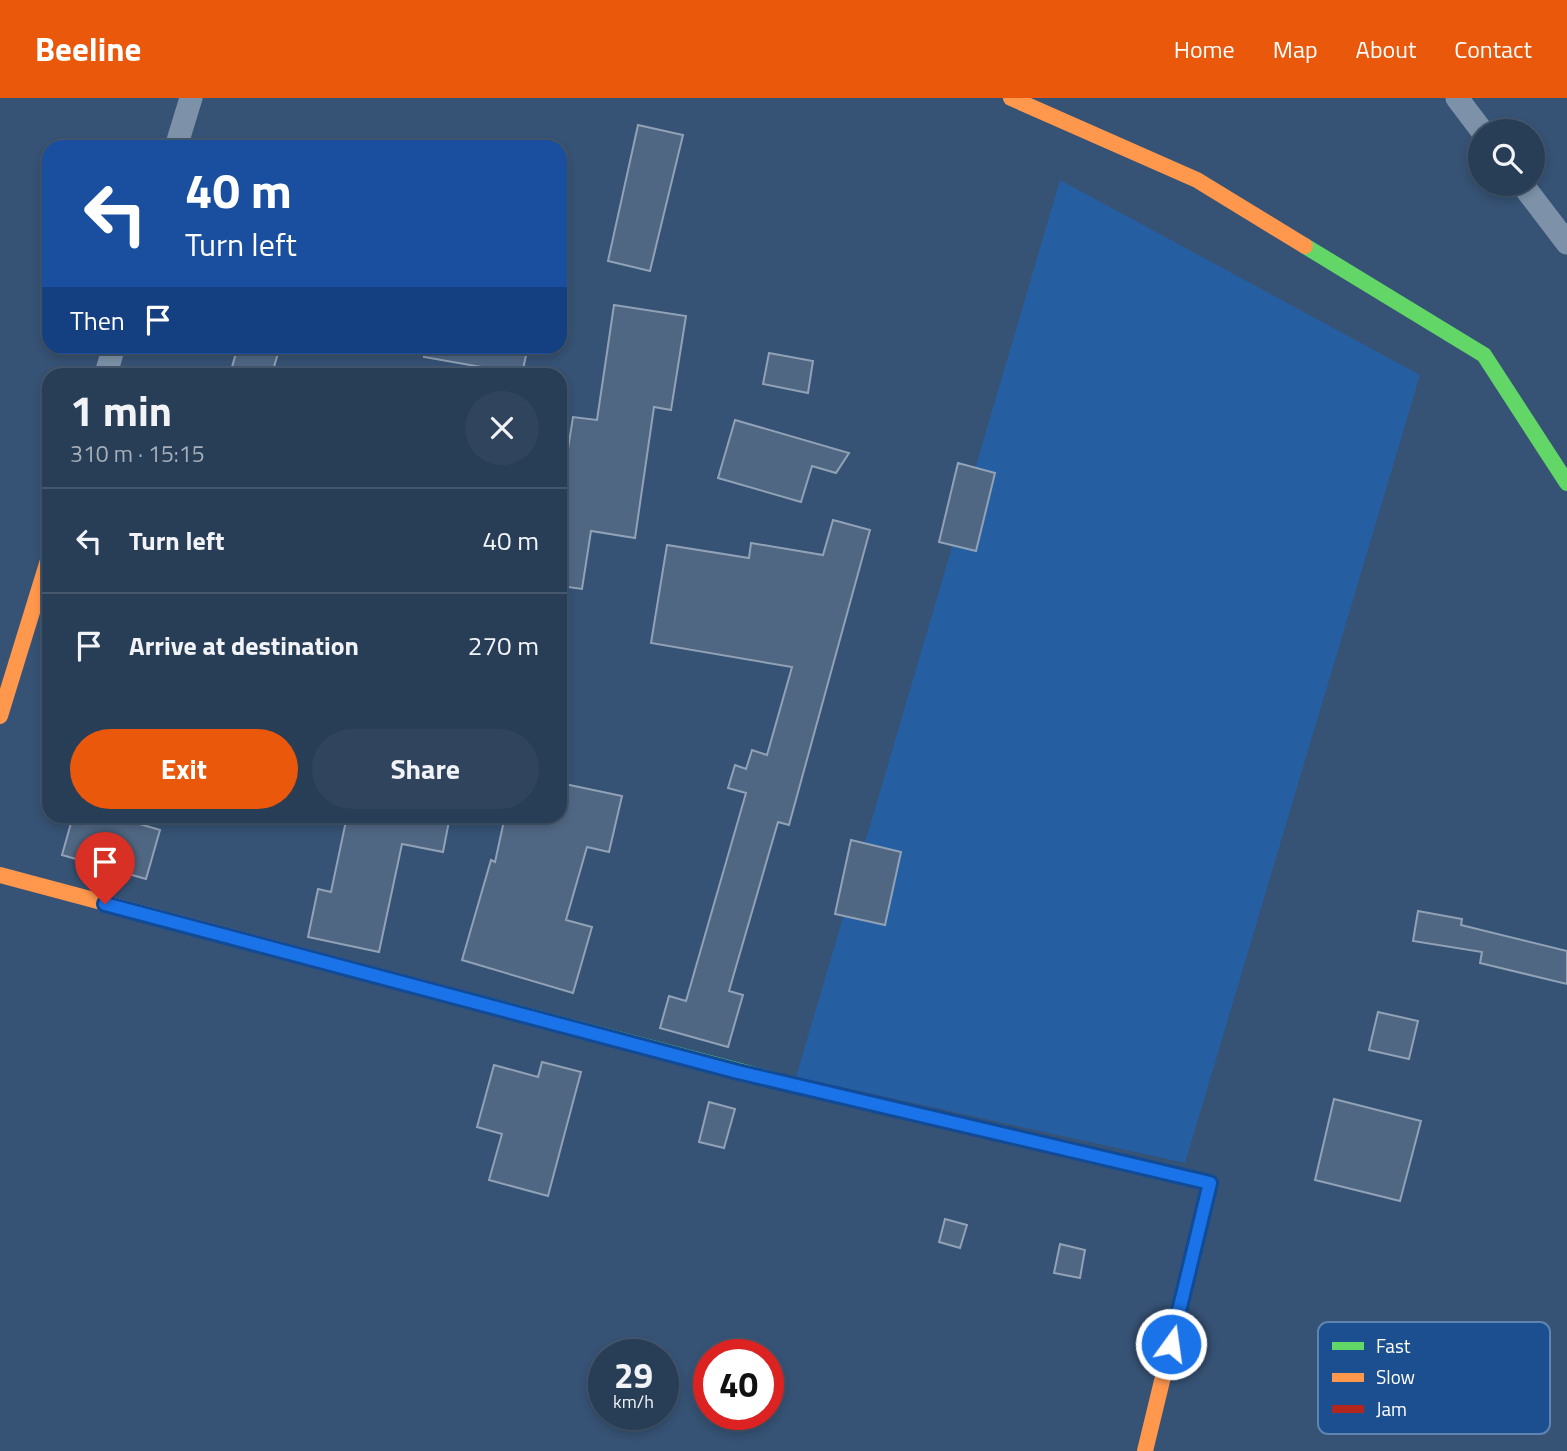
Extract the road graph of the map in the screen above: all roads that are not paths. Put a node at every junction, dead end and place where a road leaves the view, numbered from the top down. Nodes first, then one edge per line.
1 (191, 98) edge
2 (1011, 98) edge
3 (1457, 98) edge
4 (1473, 119) edge
5 (178, 140) edge
6 (1531, 196) edge
7 (1567, 243) edge
8 (1567, 482) edge
9 (42, 580) edge
10 (0, 716) edge
11 (0, 876) edge
12 (1145, 1451) edge

1 - 5 street
2 - 8 street
3 - 4 street
6 - 7 street
9 - 10 street
11 - 12 street

